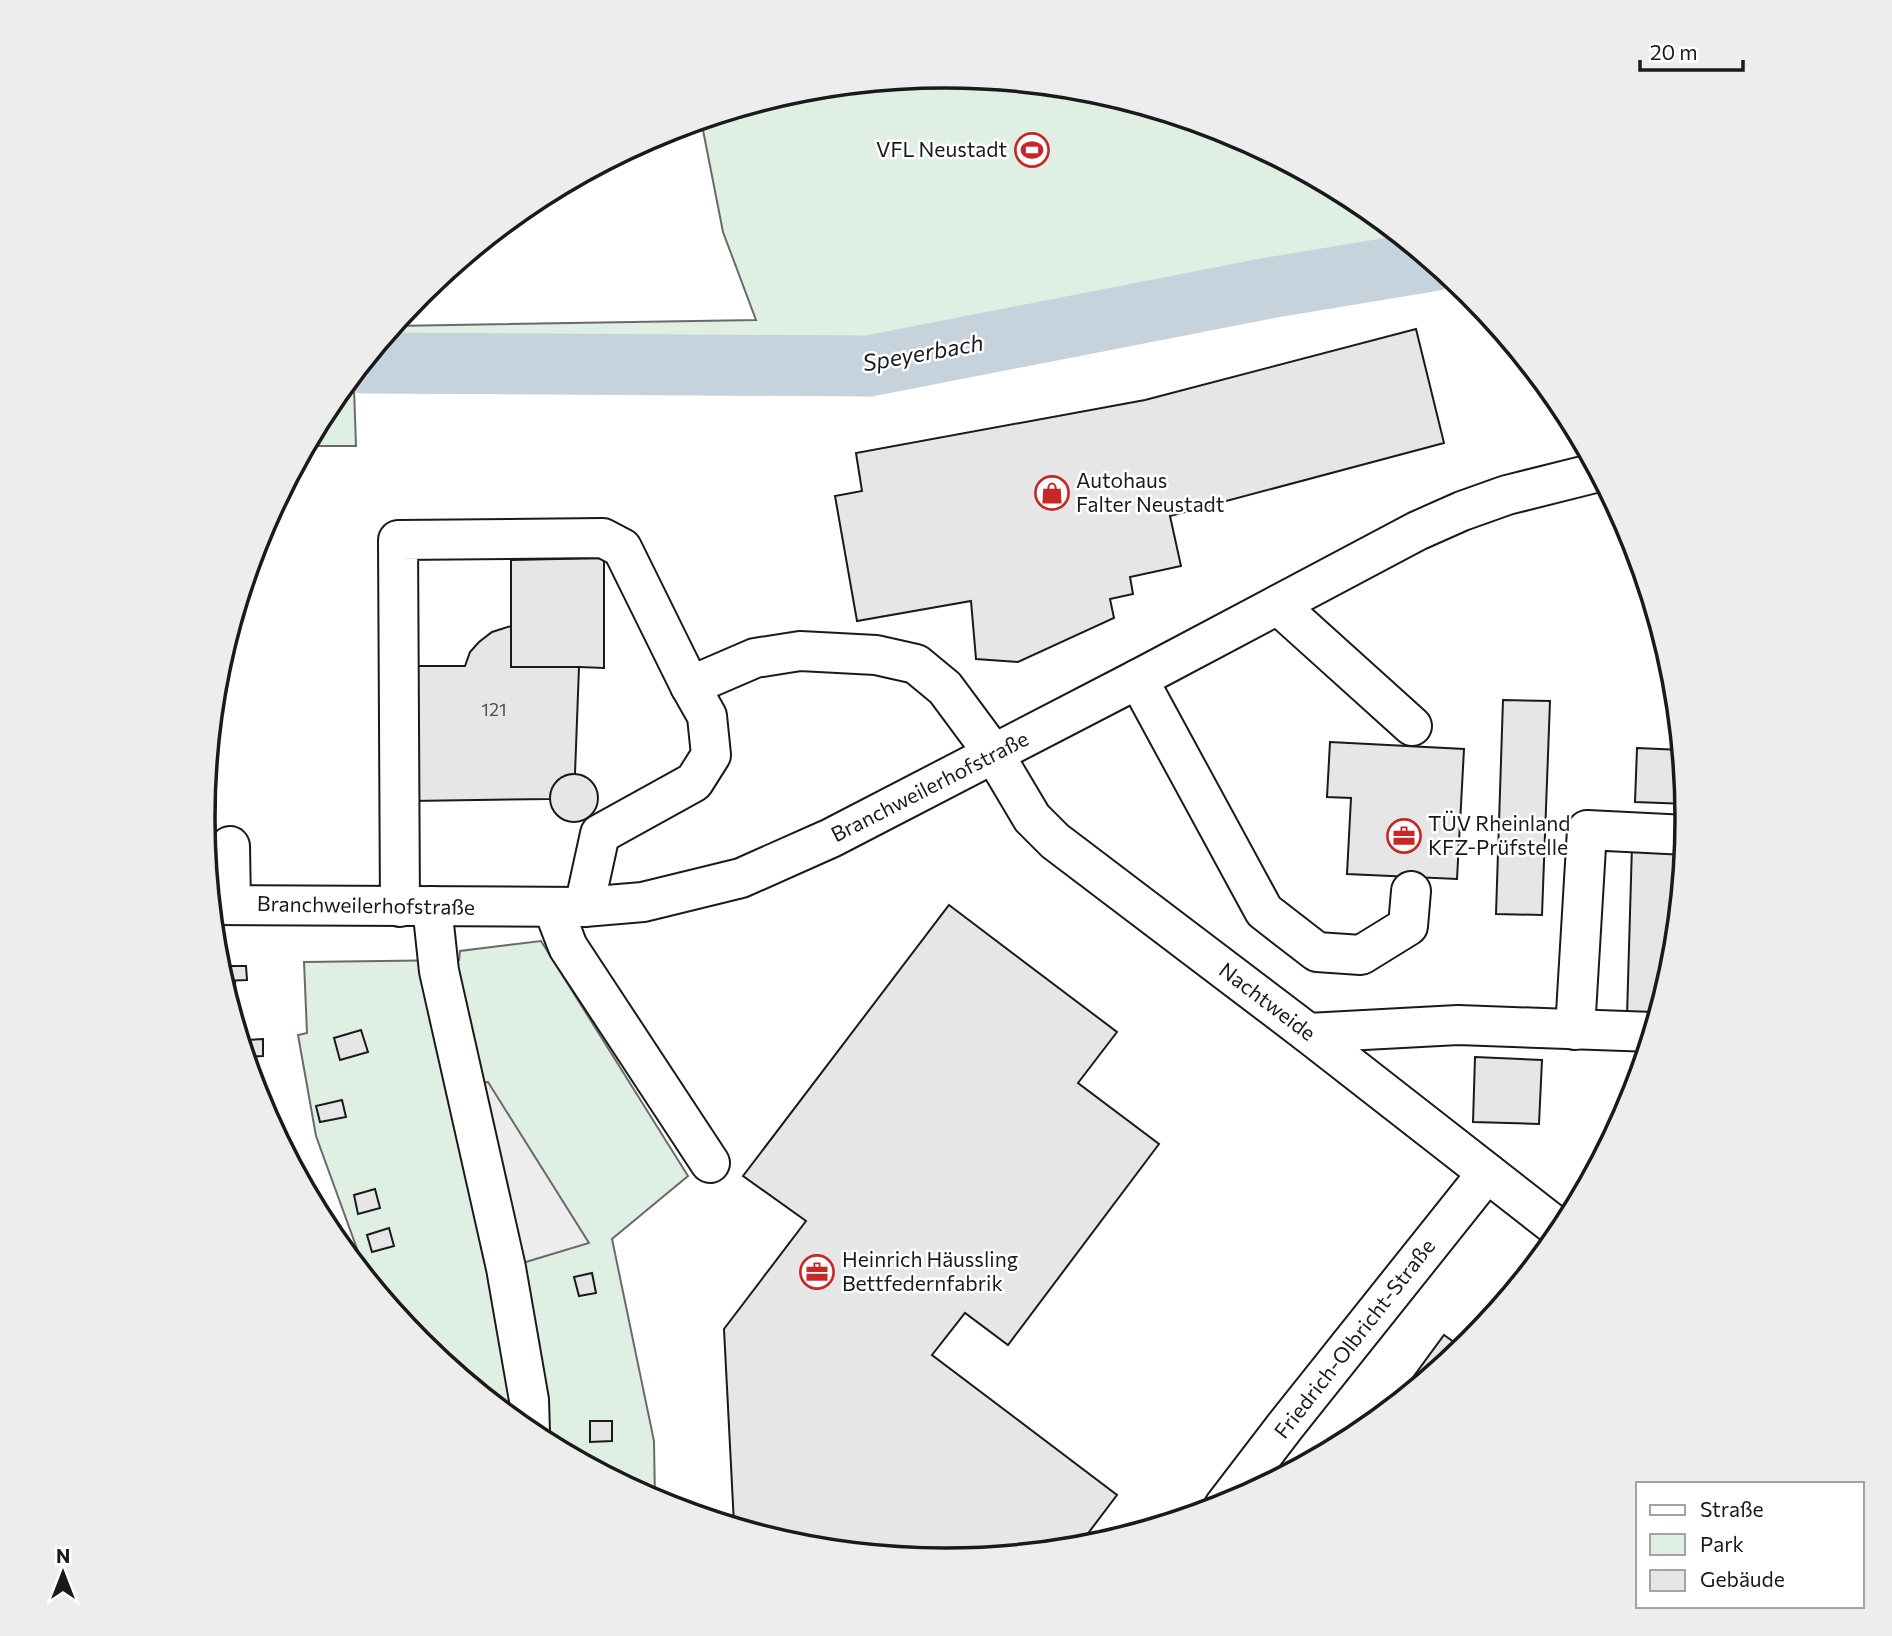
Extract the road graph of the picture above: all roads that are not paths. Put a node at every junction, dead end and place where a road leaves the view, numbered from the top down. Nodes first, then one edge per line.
1 (1590, 474) edge
2 (1278, 605) junction
3 (1138, 679) junction
4 (690, 686) junction
5 (1412, 726) dead end
6 (994, 754) junction
7 (1676, 834) edge
8 (230, 846) dead end
9 (1410, 891) dead end
10 (221, 905) edge
11 (416, 906) junction
12 (569, 907) junction
13 (1575, 1030) junction
14 (1644, 1032) edge
15 (1308, 1033) junction
16 (710, 1163) dead end
17 (1487, 1173) junction
18 (1553, 1224) edge
19 (530, 1418) edge
20 (1238, 1487) edge

1 - 2 street, Branchweilerhofstraße
2 - 3 street, Branchweilerhofstraße
2 - 5 street
3 - 6 street, Branchweilerhofstraße
3 - 9 street
4 - 6 street, Nachtweide
4 - 11 street
4 - 12 street
6 - 12 street, Branchweilerhofstraße
6 - 15 street, Nachtweide
7 - 13 street
8 - 10 street
10 - 11 street, Branchweilerhofstraße
11 - 12 street, Branchweilerhofstraße
11 - 19 street
12 - 16 street
13 - 14 street
13 - 15 street
15 - 17 street, Nachtweide
17 - 18 street, Nachtweide
17 - 20 street, Friedrich-Olbricht-Straße

